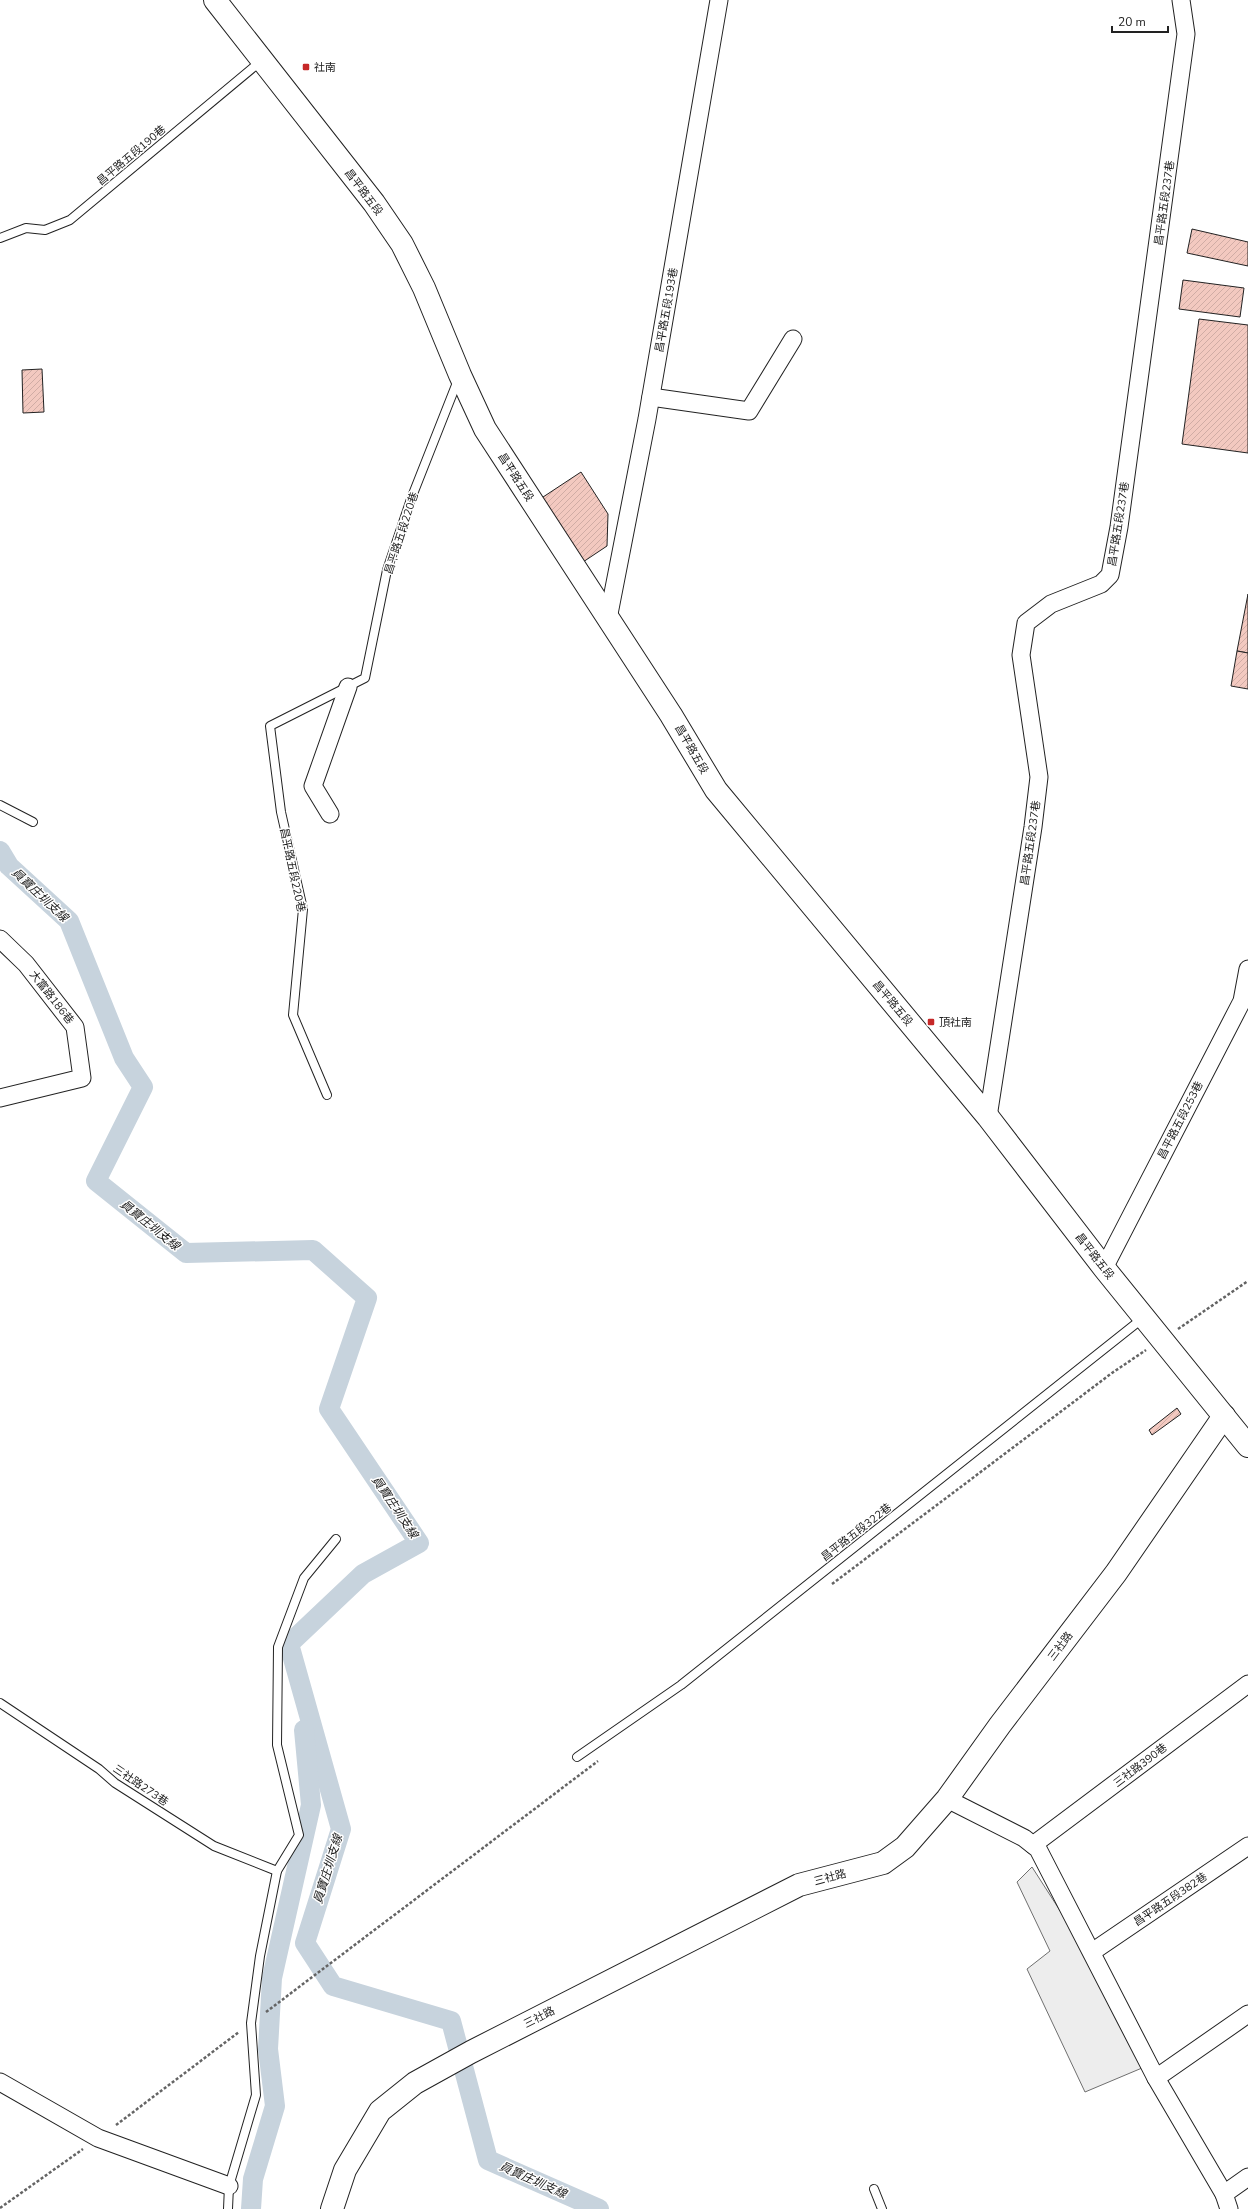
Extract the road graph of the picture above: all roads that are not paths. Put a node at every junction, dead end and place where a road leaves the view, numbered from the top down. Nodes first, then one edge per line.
1 (215, 0) edge
2 (719, 0) edge
3 (1181, 0) edge
4 (262, 60) junction
5 (0, 238) edge
6 (793, 339) dead end
7 (460, 375) junction
8 (651, 397) junction
9 (608, 619) junction
10 (348, 687) junction
11 (0, 805) edge
12 (330, 814) dead end
13 (33, 822) dead end
14 (0, 939) edge
15 (1248, 969) edge
16 (327, 1095) dead end
17 (0, 1098) edge
18 (988, 1117) junction
19 (1104, 1268) junction
20 (1144, 1318) junction
21 (1224, 1416) junction
22 (1248, 1446) edge
23 (336, 1540) dead end
24 (1248, 1684) edge
25 (0, 1703) edge
26 (577, 1757) dead end
27 (947, 1799) junction
28 (1033, 1845) junction
29 (1248, 1846) edge
30 (277, 1871) junction
31 (1092, 1952) junction
32 (1248, 2014) edge
33 (1156, 2078) junction
34 (0, 2082) edge
35 (1248, 2177) edge
36 (229, 2186) junction
37 (874, 2189) dead end
38 (1227, 2201) edge
39 (228, 2209) edge
40 (332, 2209) edge
41 (882, 2209) edge

1 - 4 street, 昌平路五段
2 - 8 street, 昌平路五段193巷
3 - 18 street, 昌平路五段237巷
4 - 5 lane, 昌平路五段190巷
4 - 7 street, 昌平路五段
6 - 8 street
7 - 9 street, 昌平路五段
7 - 10 lane, 昌平路五段220巷
8 - 9 street, 昌平路五段193巷
9 - 18 street, 昌平路五段
10 - 12 street
10 - 16 lane, 昌平路五段220巷
11 - 13 lane
14 - 17 street, 大富路186巷
15 - 19 street, 昌平路五段253巷
18 - 19 street, 昌平路五段
19 - 20 street, 昌平路五段
20 - 21 street, 昌平路五段
20 - 26 lane, 昌平路五段322巷
21 - 22 street, 昌平路五段
21 - 27 street, 三社路
23 - 30 lane
24 - 28 street, 三社路390巷
25 - 30 lane, 三社路273巷
27 - 28 street
27 - 40 street, 三社路
28 - 31 street
29 - 31 street, 昌平路五段382巷
30 - 36 lane
31 - 33 street
32 - 33 street
33 - 38 street
34 - 36 street
35 - 38 street
36 - 39 lane
37 - 41 lane

